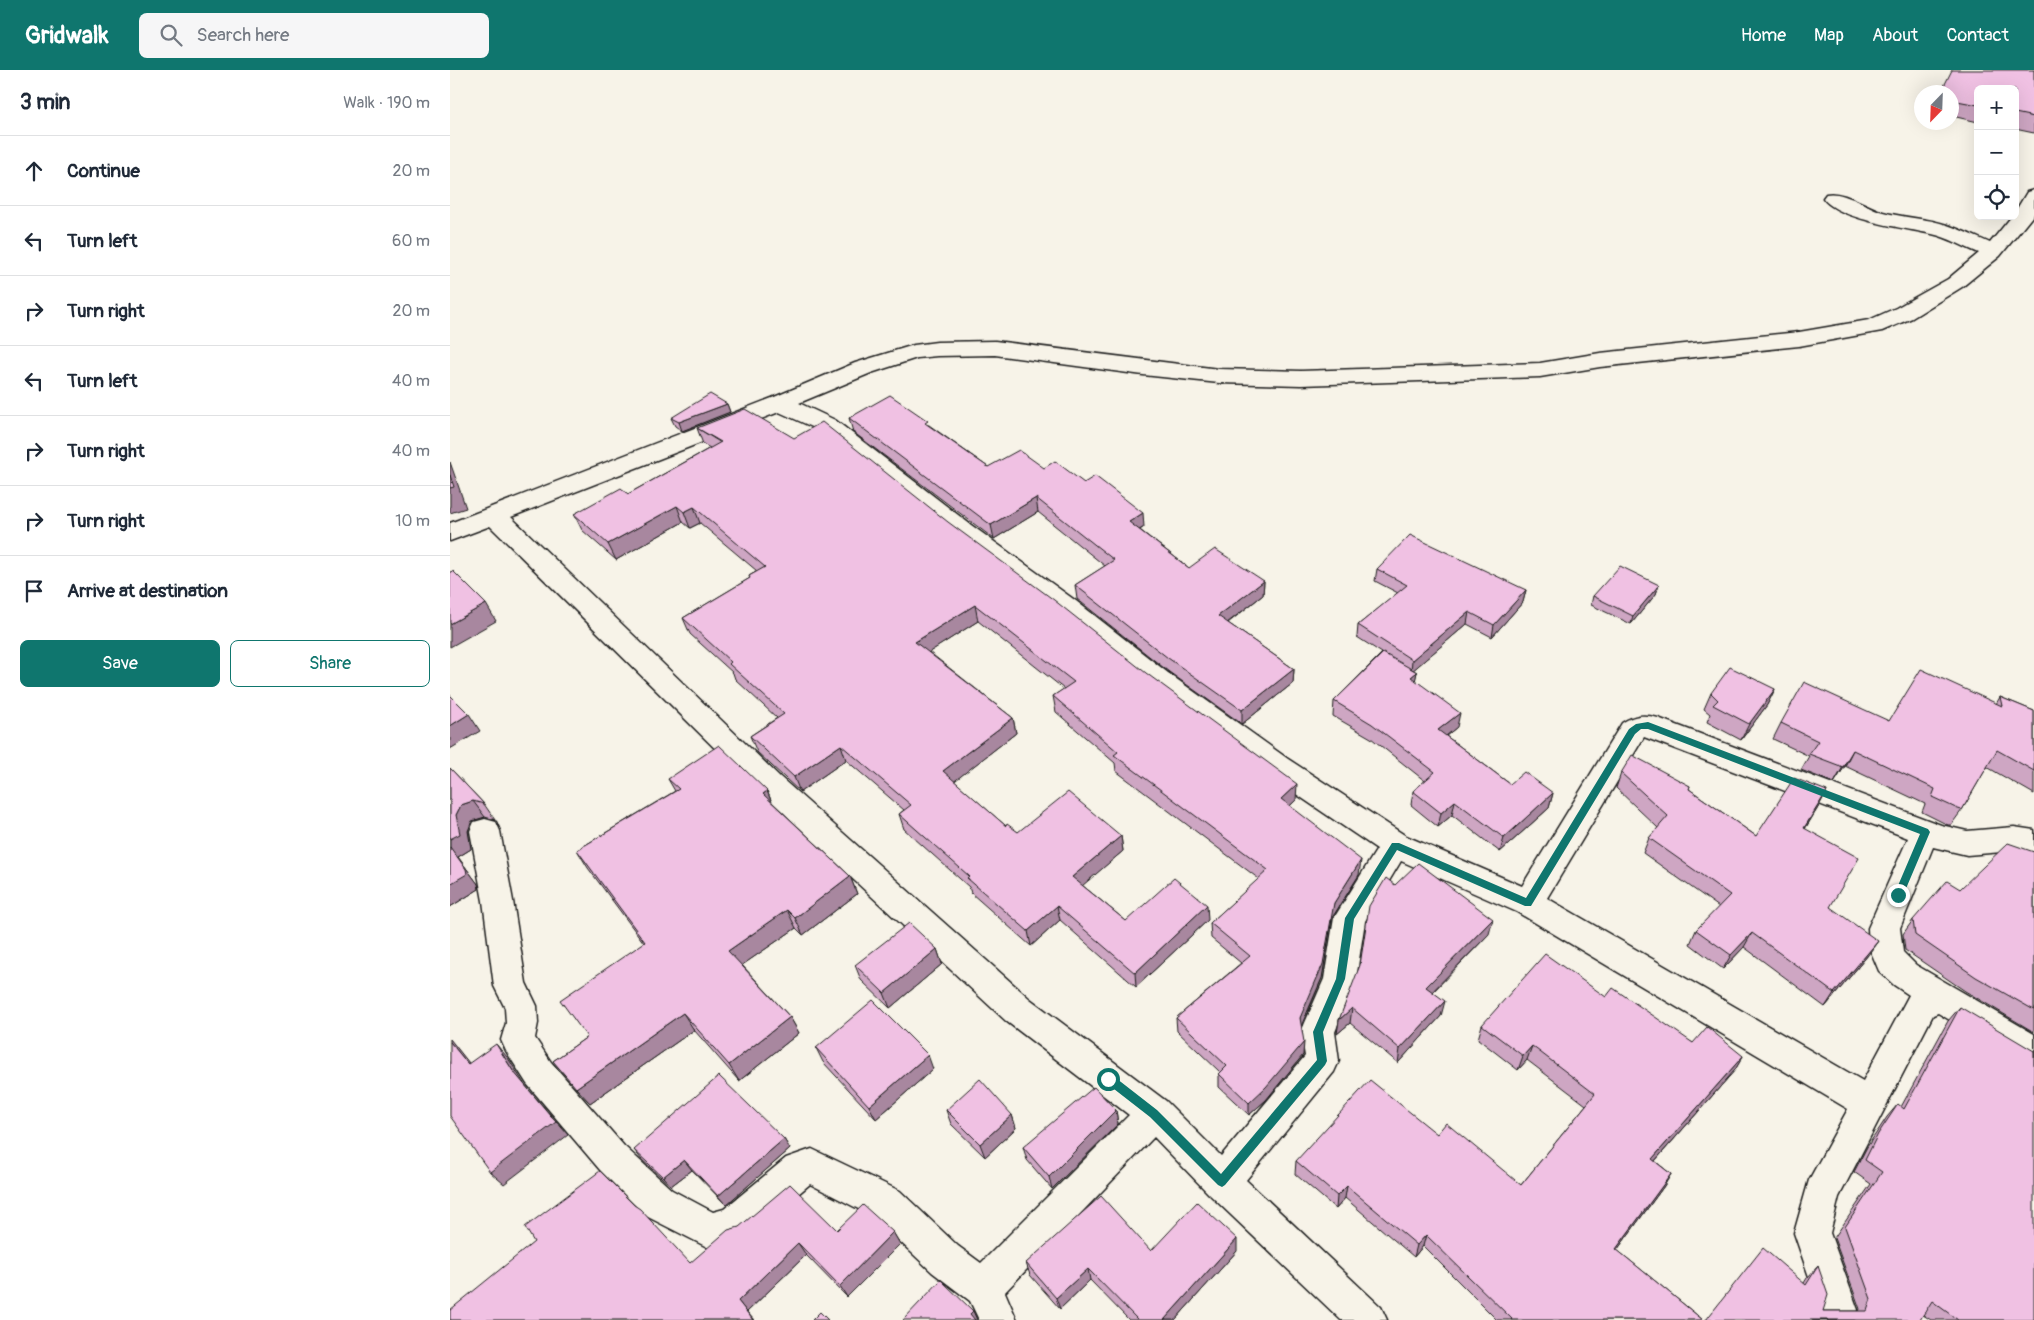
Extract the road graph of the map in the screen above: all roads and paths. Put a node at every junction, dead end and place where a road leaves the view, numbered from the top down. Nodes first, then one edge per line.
1 (2034, 196) edge
2 (1833, 198) dead end
3 (1993, 252) junction
4 (780, 403) junction
5 (493, 514) junction
6 (450, 532) edge
7 (484, 830) dead end
8 (1925, 832) junction
9 (2034, 842) edge
10 (1395, 845) junction
11 (1528, 903) junction
12 (1942, 998) junction
13 (2034, 1052) edge
14 (1869, 1103) junction
15 (1154, 1113) junction
16 (1222, 1182) junction
17 (983, 1288) junction
18 (998, 1320) edge
19 (1368, 1320) edge
20 (1832, 1320) edge

1 - 3 street
2 - 3 street
3 - 4 street
4 - 5 street
4 - 10 street
5 - 6 street
5 - 15 street
7 - 17 street
8 - 9 street
8 - 11 street
8 - 12 street
10 - 11 street
10 - 16 street
11 - 14 street
12 - 13 street
12 - 14 street
14 - 20 street
15 - 16 street
15 - 17 street
16 - 19 street
17 - 18 street

